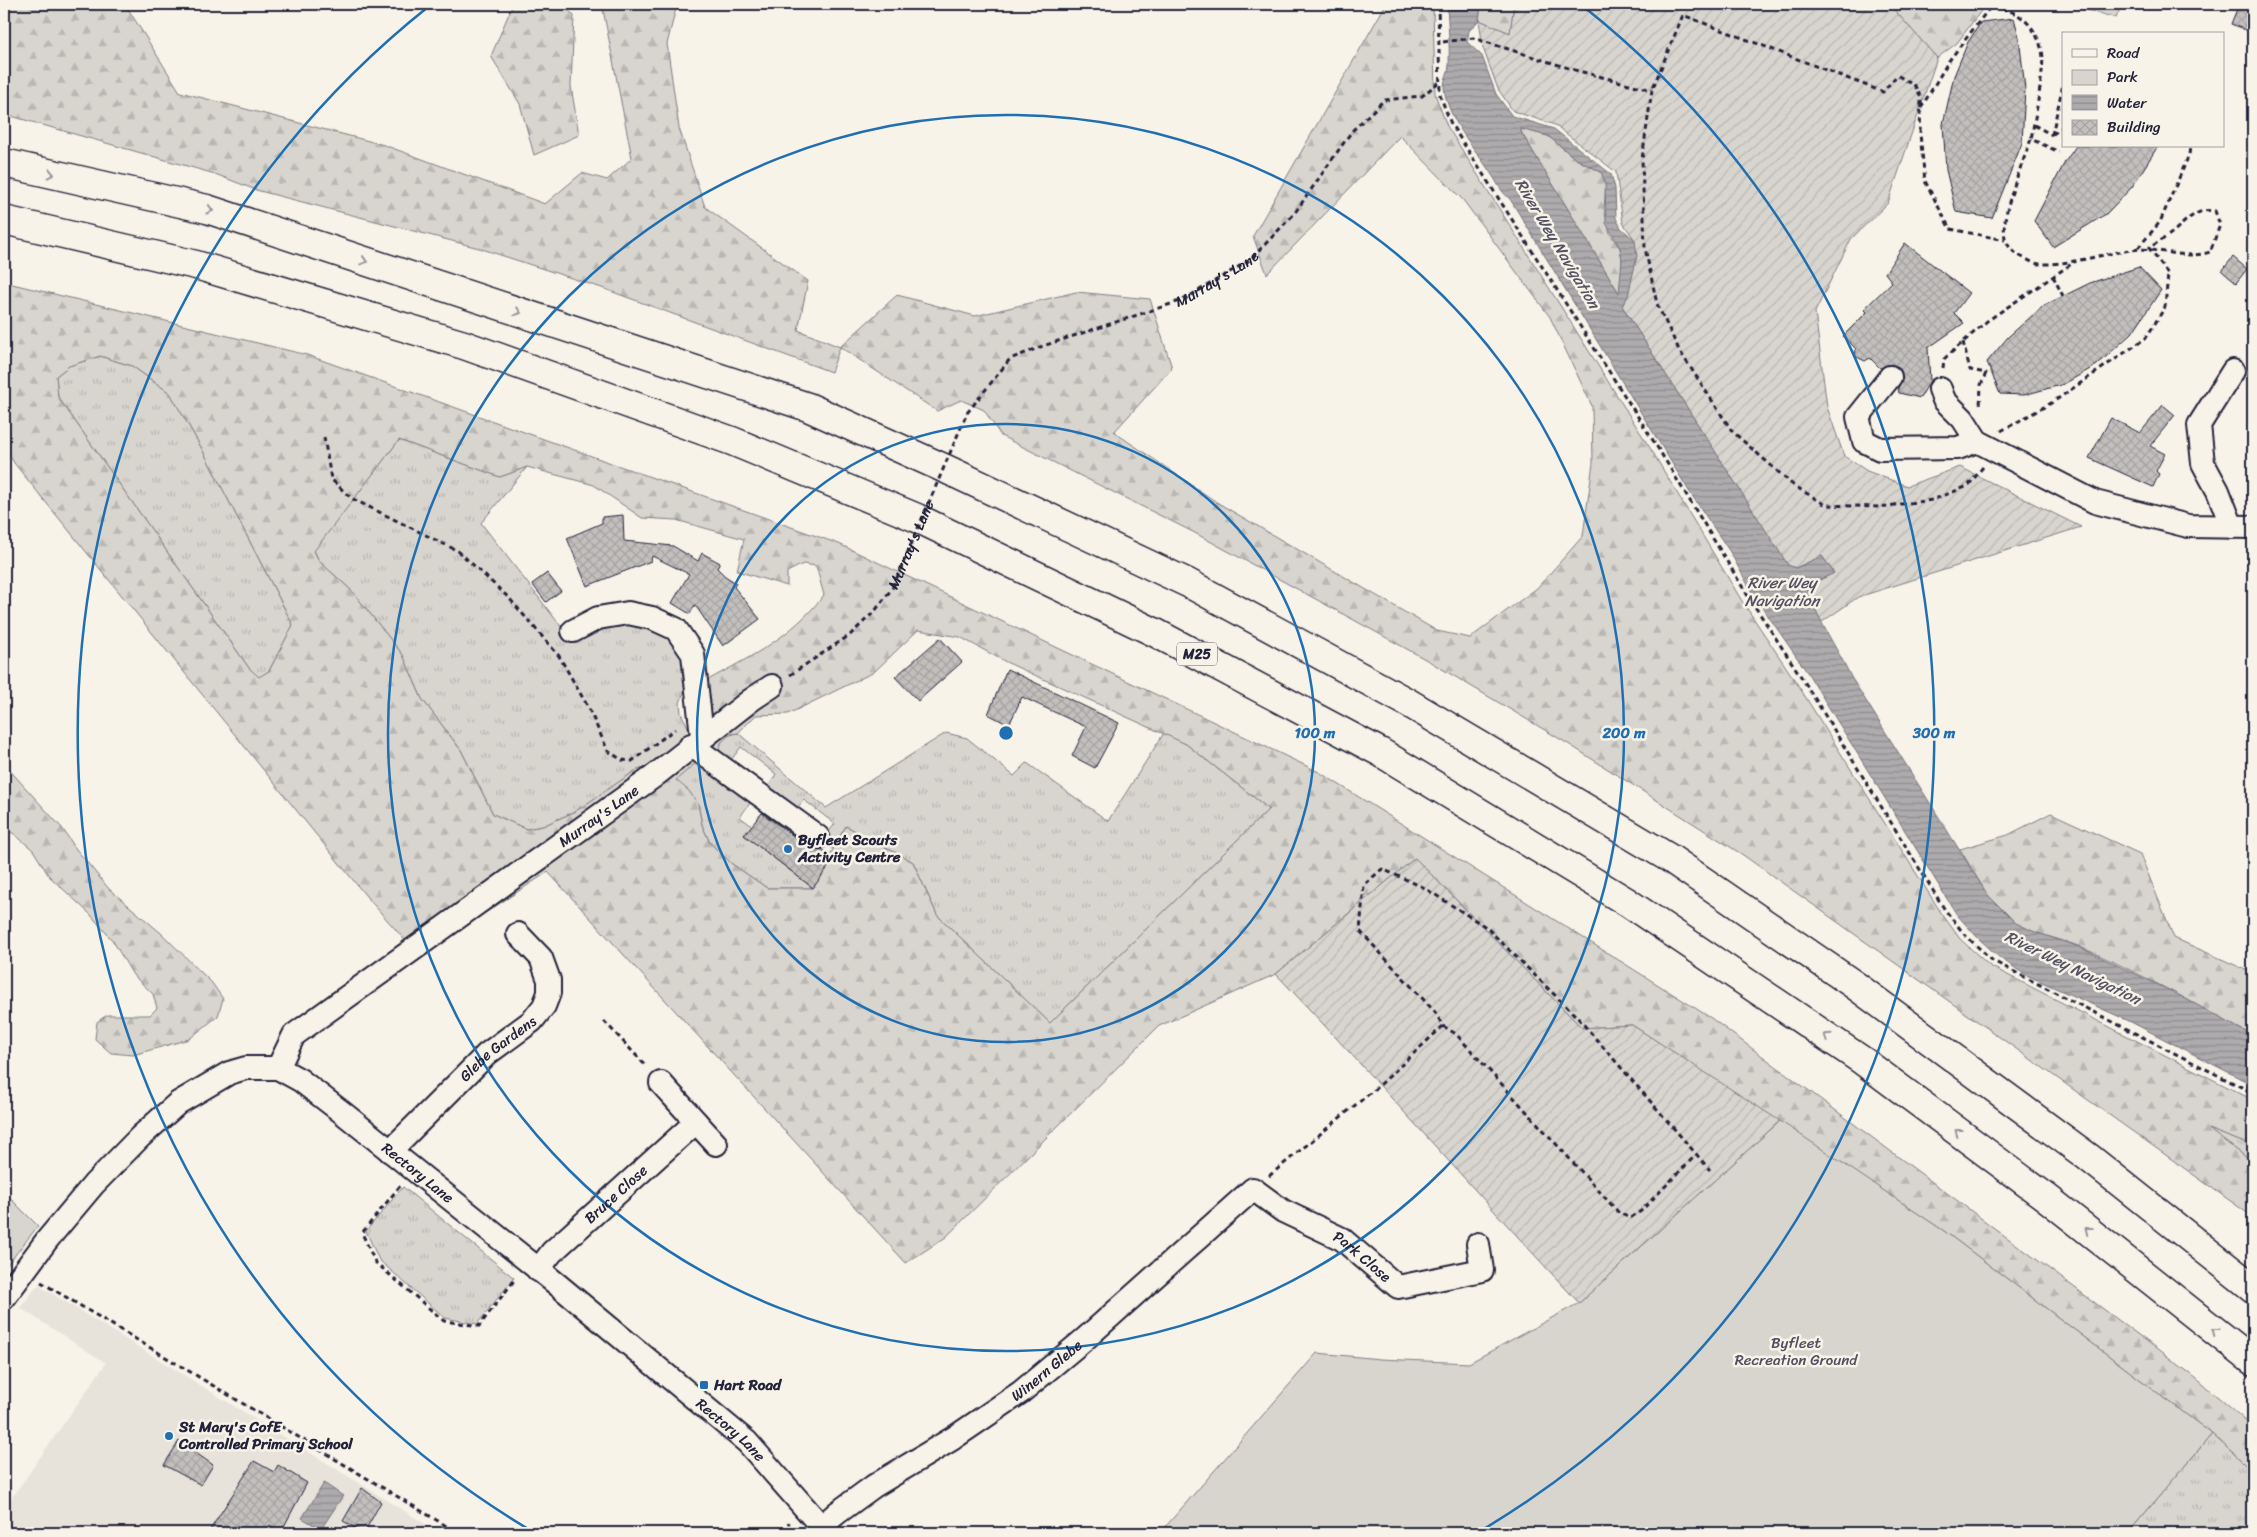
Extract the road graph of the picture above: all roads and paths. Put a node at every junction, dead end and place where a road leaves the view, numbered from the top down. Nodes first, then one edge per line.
1 (1438, 4) edge
2 (1443, 42) dead end
3 (1439, 82) junction
4 (2062, 89) edge
5 (1652, 90) junction
6 (1921, 109) junction
7 (2034, 125) junction
8 (2062, 128) edge
9 (2052, 135) junction
10 (2031, 139) junction
11 (2190, 148) edge
12 (2059, 152) dead end
13 (4, 164) edge
14 (4, 220) edge
15 (2005, 240) junction
16 (2149, 248) junction
17 (2138, 249) junction
18 (2076, 261) junction
19 (2053, 276) junction
20 (2063, 296) dead end
21 (1963, 342) junction
22 (2233, 371) dead end
23 (1890, 377) dead end
24 (1940, 389) joint
25 (1980, 409) dead end
26 (324, 437) dead end
27 (1991, 437) junction
28 (2247, 524) edge
29 (573, 631) dead end
30 (772, 686) joint
31 (699, 710) junction
32 (697, 741) junction
33 (818, 837) dead end
34 (518, 934) dead end
35 (604, 1021) dead end
36 (1443, 1026) junction
37 (278, 1068) junction
38 (661, 1082) joint
39 (2253, 1093) edge
40 (696, 1122) junction
41 (716, 1144) dead end
42 (390, 1151) junction
43 (1696, 1156) junction
44 (413, 1169) junction
45 (1710, 1170) dead end
46 (1253, 1189) junction
47 (1478, 1244) dead end
48 (533, 1266) junction
49 (24, 1271) junction
50 (2253, 1288) edge
51 (4, 1298) edge
52 (2253, 1361) edge
53 (824, 1530) edge
54 (458, 1533) edge

1 - 3 path
2 - 5 path
3 - 30 path, Murray's Lane, bridge
3 - 39 path
4 - 9 path
5 - 6 path
5 - 27 path
6 - 7 path
6 - 15 path
7 - 9 path
7 - 10 path
8 - 9 path
10 - 12 path
10 - 15 path
11 - 17 path
13 -> 50 highway
52 -> 14 highway, M25
15 - 18 path
16 - 16 path
16 - 17 path
16 - 27 path
17 - 18 path
18 - 19 path
19 - 20 path
19 - 21 path
21 - 24 path
21 - 25 path
22 - 28 street
23 - 27 street
24 - 27 street
26 - 31 path
27 - 28 street
29 - 31 street
30 - 32 street, Murray's Lane
31 - 32 street
32 - 33 street
32 - 37 street, Murray's Lane
34 - 42 street, Glebe Gardens
35 - 38 path
36 - 43 path
36 - 43 path
36 - 46 path
37 - 42 street, Rectory Lane
37 - 49 street, Rectory Lane
38 - 40 street
40 - 41 street
40 - 48 street, Bruce Close
42 - 44 street, Rectory Lane
43 - 45 path
44 - 48 street, Rectory Lane
44 - 48 path
46 - 47 street, Park Close
46 - 53 street, Winern Glebe
48 - 53 street, Rectory Lane
49 - 51 street, Rectory Lane
49 - 54 path

